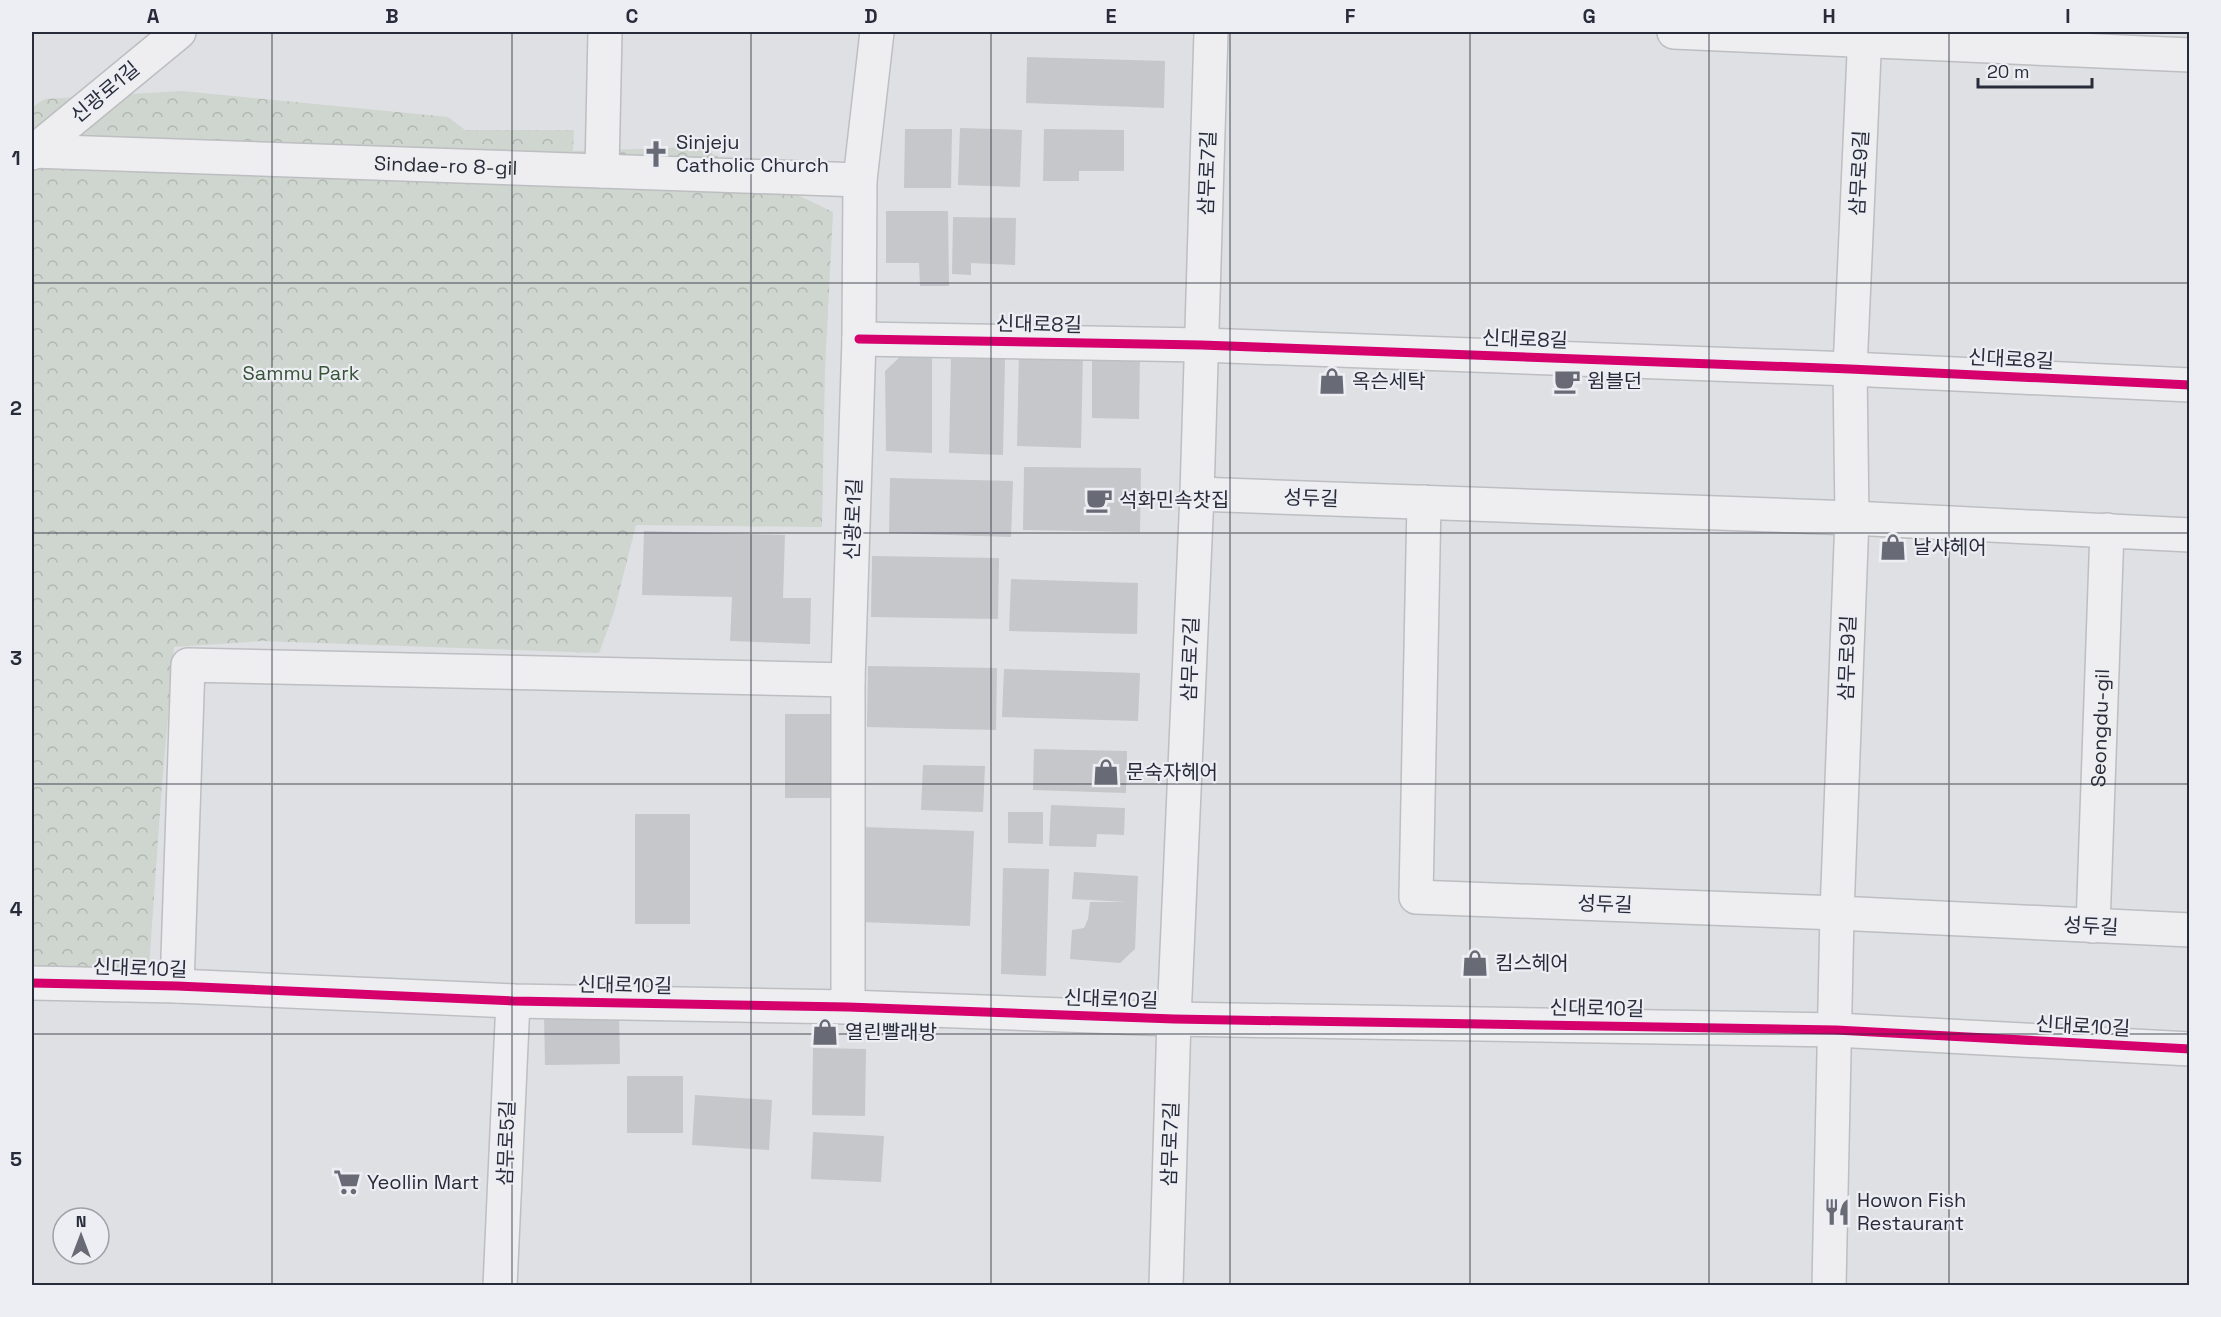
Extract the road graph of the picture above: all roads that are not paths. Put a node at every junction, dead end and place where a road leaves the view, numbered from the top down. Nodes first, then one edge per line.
1 (179, 32) edge
2 (605, 32) edge
3 (877, 32) edge
4 (1211, 32) edge
5 (1674, 32) edge
6 (1865, 36) edge
7 (2182, 47) edge
8 (32, 152) edge
9 (602, 171) junction
10 (860, 180) junction
11 (859, 339) junction
12 (1201, 345) junction
13 (1850, 369) junction
14 (2190, 385) edge
15 (1197, 494) junction
16 (1424, 502) junction
17 (1852, 518) junction
18 (2107, 530) junction
19 (2190, 535) edge
20 (848, 680) junction
21 (1837, 913) junction
22 (2093, 926) junction
23 (2190, 930) edge
24 (32, 983) edge
25 (177, 986) junction
26 (513, 1001) junction
27 (848, 1007) junction
28 (1174, 1019) junction
29 (1836, 1030) junction
30 (2190, 1049) edge
31 (500, 1286) edge
32 (1166, 1286) edge
33 (1829, 1286) edge

1 - 8 street, 신광로1길
2 - 9 street
3 - 10 street, 신광로1길
4 - 12 street, 삼무로7길
5 - 6 street
6 - 7 street
6 - 13 street, 삼무로9길
8 - 9 street, Sindae-ro 8-gil
9 - 10 street, Sindae-ro 8-gil
10 - 11 street, 신광로1길
11 - 12 street, 신대로8길
11 - 20 street, 신광로1길
12 - 13 street, 신대로8길
12 - 15 street, 삼무로7길
13 - 14 street, 신대로8길
13 - 17 street, 삼무로9길
15 - 16 street, 성두길
15 - 28 street, 삼무로7길
16 - 17 street, 성두길
16 - 21 street, 성두길
17 - 18 street, 성두길
17 - 21 street, 삼무로9길
18 - 19 street, 성두길
18 - 22 street, Seongdu-gil
20 - 25 street, 신대로10길
20 - 27 street, 신광로1길
21 - 22 street, 성두길
21 - 29 street, 삼무로9길
22 - 23 street, 성두길
24 - 25 street, 신대로10길
25 - 26 street, 신대로10길
26 - 27 street, 신대로10길
26 - 31 street, 삼무로5길
27 - 28 street, 신대로10길
28 - 29 street, 신대로10길
28 - 32 street, 삼무로7길
29 - 30 street, 신대로10길
29 - 33 street, 삼무로9길

